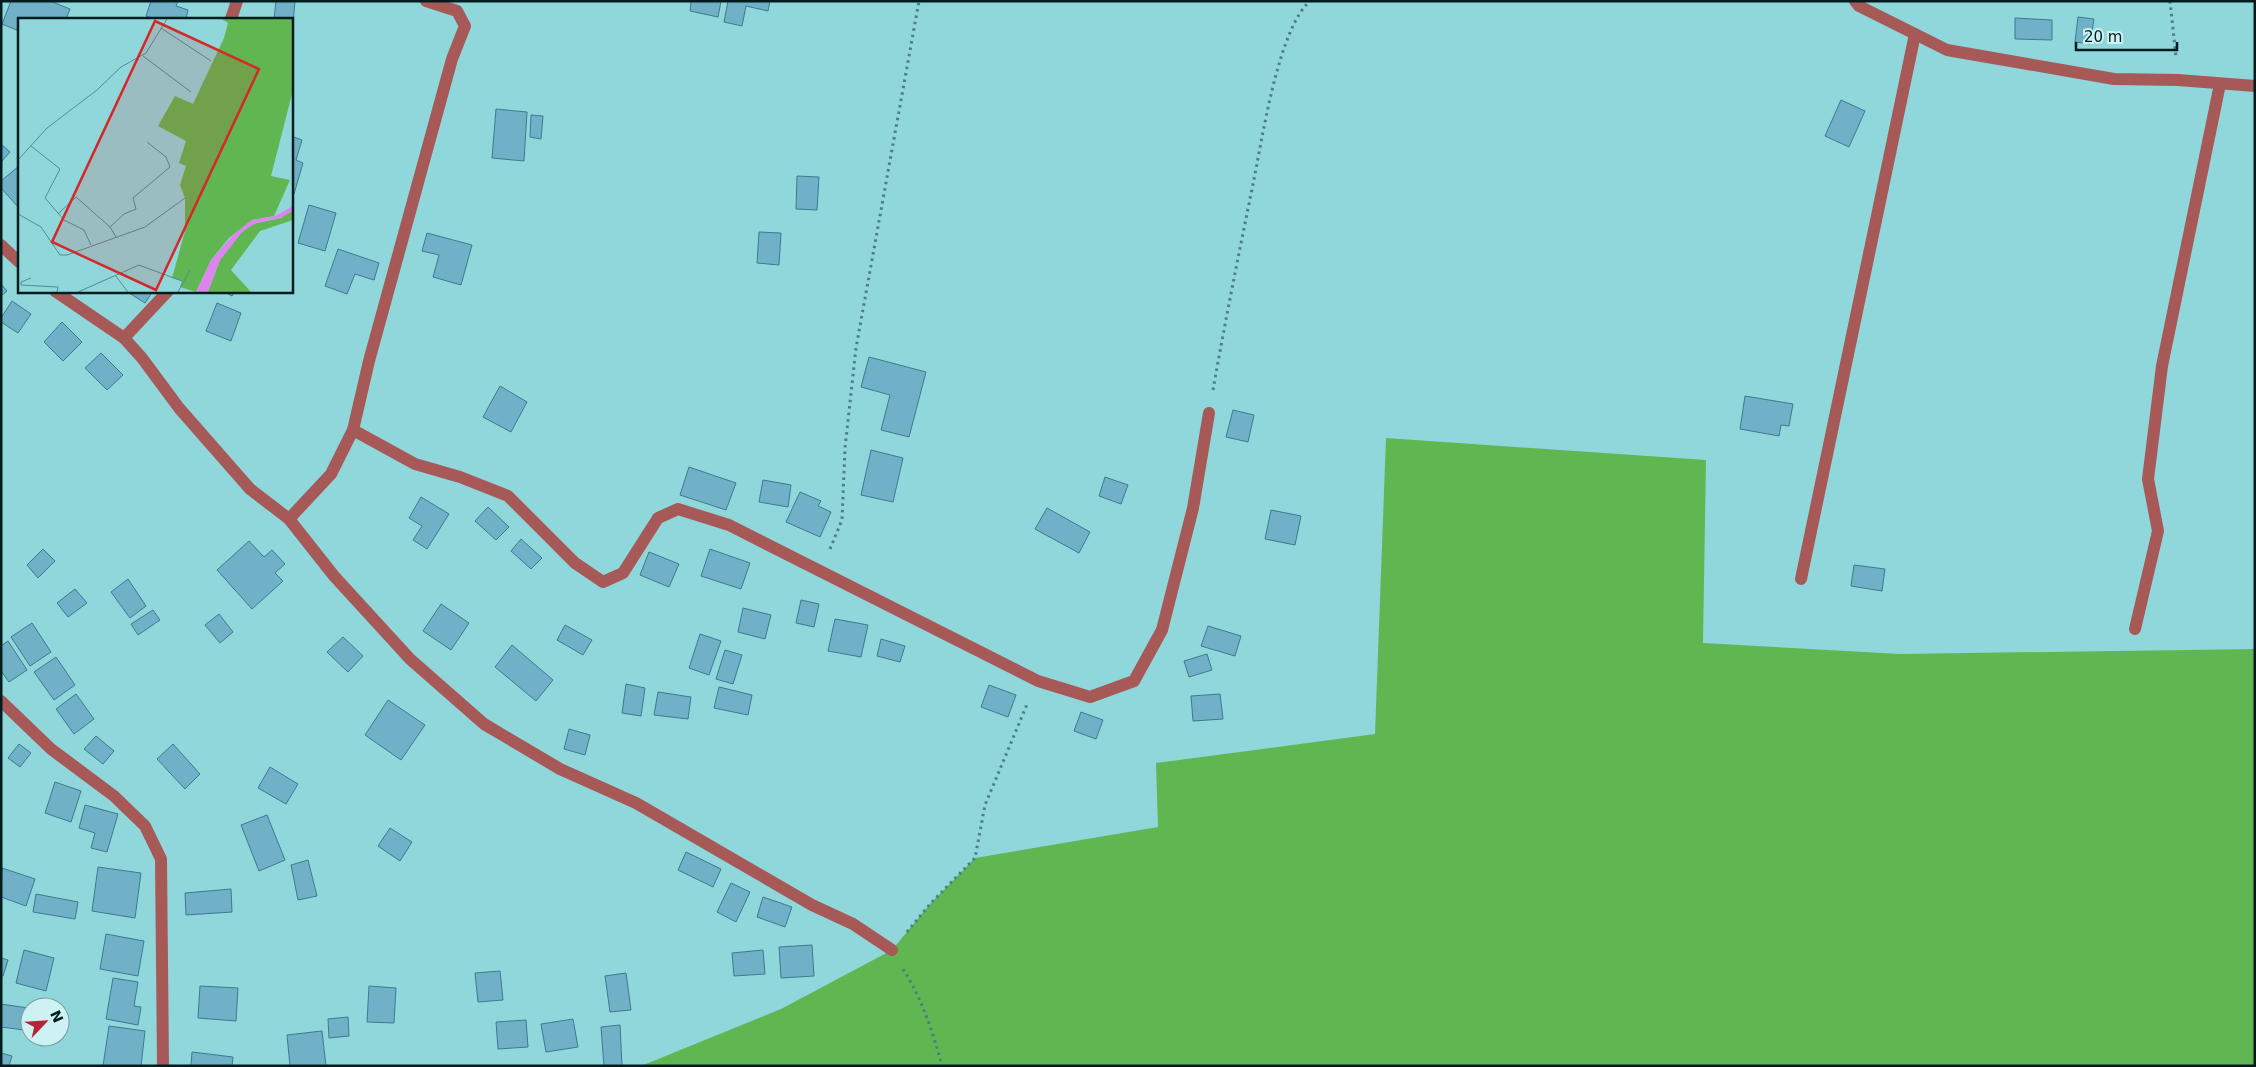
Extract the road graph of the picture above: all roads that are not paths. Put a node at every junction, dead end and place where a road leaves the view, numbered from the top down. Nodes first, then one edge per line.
1 (237, 1) edge
2 (426, 1) edge
3 (1855, 1) edge
4 (230, 18) edge
5 (1914, 34) junction
6 (2220, 84) junction
7 (2255, 86) edge
8 (1, 245) edge
9 (18, 261) edge
10 (56, 292) edge
11 (167, 292) edge
12 (124, 338) junction
13 (1209, 413) road end
14 (353, 430) junction
15 (289, 519) junction
16 (1801, 579) dead end
17 (2135, 629) dead end
18 (1, 701) edge
19 (892, 950) road end
20 (163, 1066) edge

1 - 4 street
2 - 14 street
3 - 5 street
5 - 6 street
5 - 16 street
6 - 7 street
6 - 17 street
8 - 9 street
10 - 12 street
11 - 12 street
12 - 15 street
13 - 14 street
14 - 15 street
15 - 19 street
18 - 20 street

